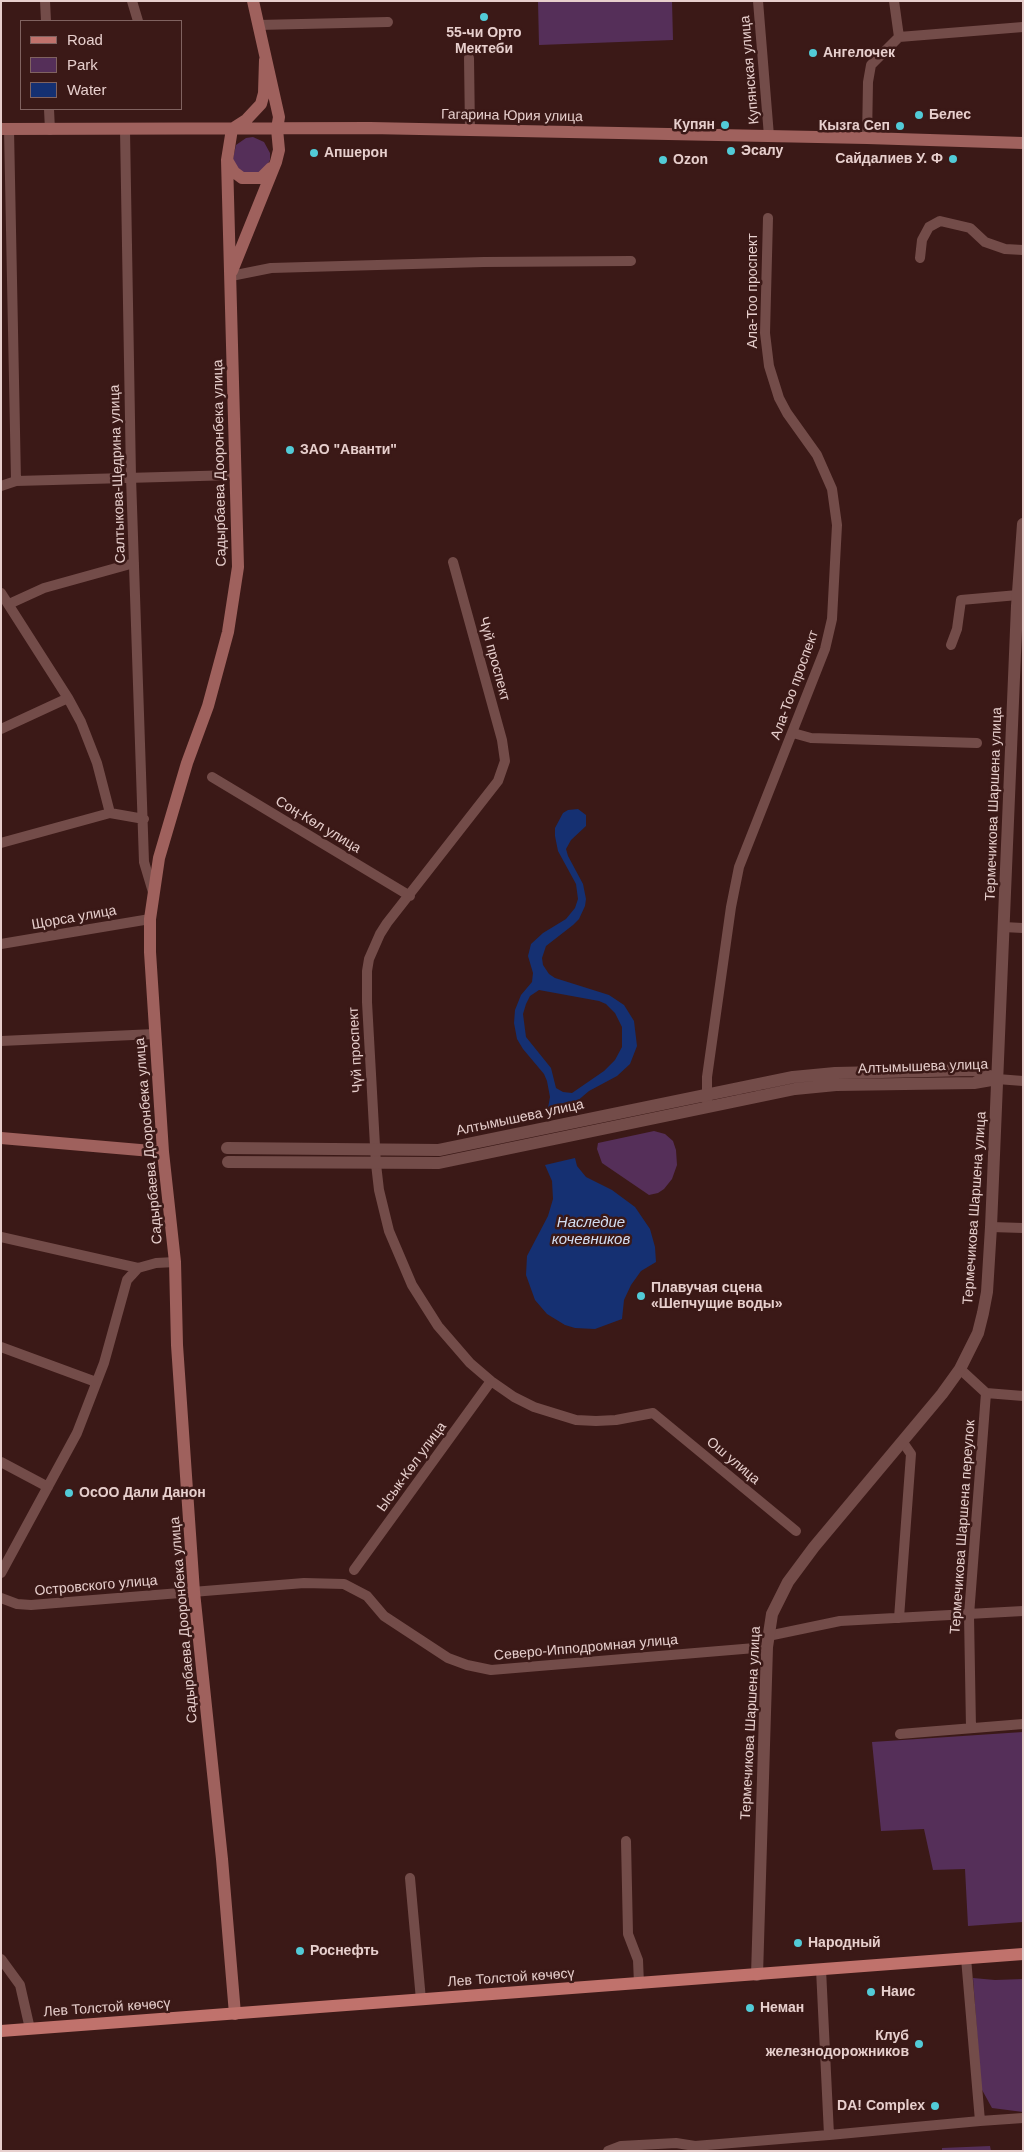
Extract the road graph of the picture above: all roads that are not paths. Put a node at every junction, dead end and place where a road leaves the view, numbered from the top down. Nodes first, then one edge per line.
1 (45, 1) edge
2 (132, 1) edge
3 (253, 1) edge
4 (758, 1) edge
5 (894, 1) edge
6 (46, 20) edge
7 (138, 20) edge
8 (388, 22) dead end
9 (258, 25) junction
10 (1023, 27) edge
11 (899, 37) junction
12 (469, 58) dead end
13 (266, 60) junction
14 (49, 110) edge
15 (5, 129) edge
16 (232, 129) junction
17 (277, 129) junction
18 (50, 130) junction
19 (125, 130) junction
20 (470, 131) junction
21 (769, 136) junction
22 (867, 138) junction
23 (1023, 143) edge
24 (227, 160) junction
25 (276, 162) junction
26 (768, 218) dead end
27 (1023, 250) edge
28 (920, 258) dead end
29 (631, 260) dead end
30 (231, 276) junction
31 (236, 475) junction
32 (131, 477) junction
33 (16, 481) junction
34 (1, 486) edge
35 (1023, 524) edge
36 (453, 562) dead end
37 (134, 563) junction
38 (4, 599) edge
39 (1019, 602) edge
40 (951, 645) dead end
41 (68, 698) junction
42 (1, 729) edge
43 (793, 733) junction
44 (977, 743) dead end
45 (212, 777) dead end
46 (110, 813) junction
47 (144, 818) junction
48 (1, 843) edge
49 (154, 893) junction
50 (410, 896) junction
51 (150, 919) junction
52 (1004, 927) junction
53 (1023, 928) edge
54 (1, 944) edge
55 (155, 1034) junction
56 (1, 1041) edge
57 (997, 1079) junction
58 (1023, 1080) edge
59 (706, 1094) junction
60 (708, 1107) junction
61 (1, 1138) edge
62 (227, 1148) dead end
63 (163, 1152) junction
64 (376, 1157) junction
65 (228, 1162) dead end
66 (990, 1227) junction
67 (1023, 1228) edge
68 (1, 1237) edge
69 (175, 1262) junction
70 (138, 1268) junction
71 (1, 1346) edge
72 (960, 1369) junction
73 (491, 1381) junction
74 (96, 1382) junction
75 (986, 1393) junction
76 (1023, 1396) edge
77 (653, 1413) joint
78 (902, 1441) junction
79 (1, 1462) edge
80 (48, 1487) junction
81 (796, 1531) dead end
82 (354, 1570) dead end
83 (1, 1573) edge
84 (194, 1592) junction
85 (1, 1598) edge
86 (1023, 1612) edge
87 (969, 1615) junction
88 (899, 1618) junction
89 (767, 1641) junction
90 (1023, 1724) edge
91 (971, 1728) junction
92 (900, 1734) dead end
93 (626, 1841) dead end
94 (410, 1878) dead end
95 (1023, 1954) edge
96 (1, 1958) edge
97 (966, 1958) junction
98 (821, 1969) junction
99 (757, 1975) junction
100 (639, 1984) junction
101 (421, 2000) junction
102 (235, 2014) junction
103 (30, 2029) junction
104 (1, 2031) edge
105 (1023, 2118) edge
106 (980, 2121) junction
107 (829, 2135) junction
108 (608, 2151) edge

1 - 6 street
2 - 7 street
3 - 9 main road, Садырбаева Дооронбека улица
4 - 21 street, Купянская улица
5 - 11 street
8 - 9 street
9 - 13 main road, Садырбаева Дооронбека улица
10 - 11 street
11 - 22 street
12 - 20 street
13 - 16 main road
13 - 17 main road, Садырбаева Дооронбека улица
14 - 18 street
15 - 18 main road, Гагарина Юрия улица
15 - 33 street
16 - 17 main road, Гагарина Юрия улица
16 - 19 main road, Гагарина Юрия улица
16 - 24 main road, Садырбаева Дооронбека улица
17 - 20 main road, Гагарина Юрия улица
17 - 25 main road, Садырбаева Дооронбека улица
18 - 19 main road, Гагарина Юрия улица
19 - 32 street, Салтыкова-Щедрина улица
20 - 21 main road, Гагарина Юрия улица
21 - 22 main road, Гагарина Юрия улица
22 - 23 main road, Гагарина Юрия улица
24 - 25 main road
24 - 30 main road, Садырбаева Дооронбека улица
25 - 30 main road, Садырбаева Дооронбека улица
26 - 43 street, Ала-Тоо проспект
27 - 28 street
29 - 30 street
30 - 31 main road, Садырбаева Дооронбека улица
31 - 32 street
31 - 49 main road, Садырбаева Дооронбека улица
32 - 33 street
32 - 37 street, Салтыкова-Щедрина улица
33 - 34 street
35 - 39 street, Термечикова Шаршена улица
36 - 50 street, Чүй проспект
37 - 38 street
37 - 47 street, Салтыкова-Щедрина улица
38 - 41 street
39 - 40 street
39 - 52 street, Термечикова Шаршена улица
41 - 42 street
41 - 46 street
43 - 44 street
43 - 59 street, Ала-Тоо проспект
45 - 50 street, Соң-Көл улица
46 - 47 street
46 - 48 street
47 - 49 street, Салтыкова-Щедрина улица
49 - 51 main road, Садырбаева Дооронбека улица
50 - 64 street, Чүй проспект
51 - 54 street, Щорса улица
51 - 55 main road, Садырбаева Дооронбека улица
52 - 53 street
52 - 57 street, Термечикова Шаршена улица
55 - 56 street
55 - 63 main road, Садырбаева Дооронбека улица
57 - 58 street
57 - 59 street, Алтымышева улица
57 - 60 street, Алтымышева улица
57 - 66 street, Термечикова Шаршена улица
59 - 60 street, Ала-Тоо проспект
59 - 64 street, Алтымышева улица
60 - 64 street, Алтымышева улица
61 - 63 main road
62 - 64 street, Алтымышева улица
63 - 69 main road, Садырбаева Дооронбека улица
64 - 65 street, Алтымышева улица
64 - 73 street, Чүй проспект
66 - 67 street
66 - 72 street, Термечикова Шаршена улица
68 - 70 street
69 - 70 street
69 - 84 main road, Садырбаева Дооронбека улица
70 - 74 street
71 - 74 street
72 - 75 street
72 - 78 street, Термечикова Шаршена улица
73 - 77 street, Чүй проспект
73 - 82 street, Ысык-Көл улица
74 - 80 street
75 - 76 street
75 - 87 street, Термечикова Шаршена переулок
77 - 81 street, Ош улица
78 - 88 street
78 - 89 street, Термечикова Шаршена улица
79 - 80 street
80 - 83 street
84 - 85 street, Островского улица
84 - 89 street, Северо-Ипподромная улица
84 - 102 main road, Садырбаева Дооронбека улица
86 - 87 street, Северо-Ипподромная улица
87 - 88 street, Северо-Ипподромная улица
87 - 91 street, Термечикова Шаршена переулок
88 - 89 street, Северо-Ипподромная улица
89 - 99 street, Термечикова Шаршена улица
90 - 91 street
91 - 92 street
93 - 100 street
94 - 101 street
95 - 97 main road, Лев Толстой көчөсү
96 - 103 street
97 - 98 main road, Лев Толстой көчөсү
97 - 106 street
98 - 99 main road, Лев Толстой көчөсү
98 - 107 street
99 - 100 main road, Лев Толстой көчөсү
100 - 101 main road, Лев Толстой көчөсү
101 - 102 main road, Лев Толстой көчөсү
102 - 103 main road, Лев Толстой көчөсү
103 - 104 main road, Лев Толстой көчөсү
105 - 106 street
106 - 107 street
107 - 108 street

